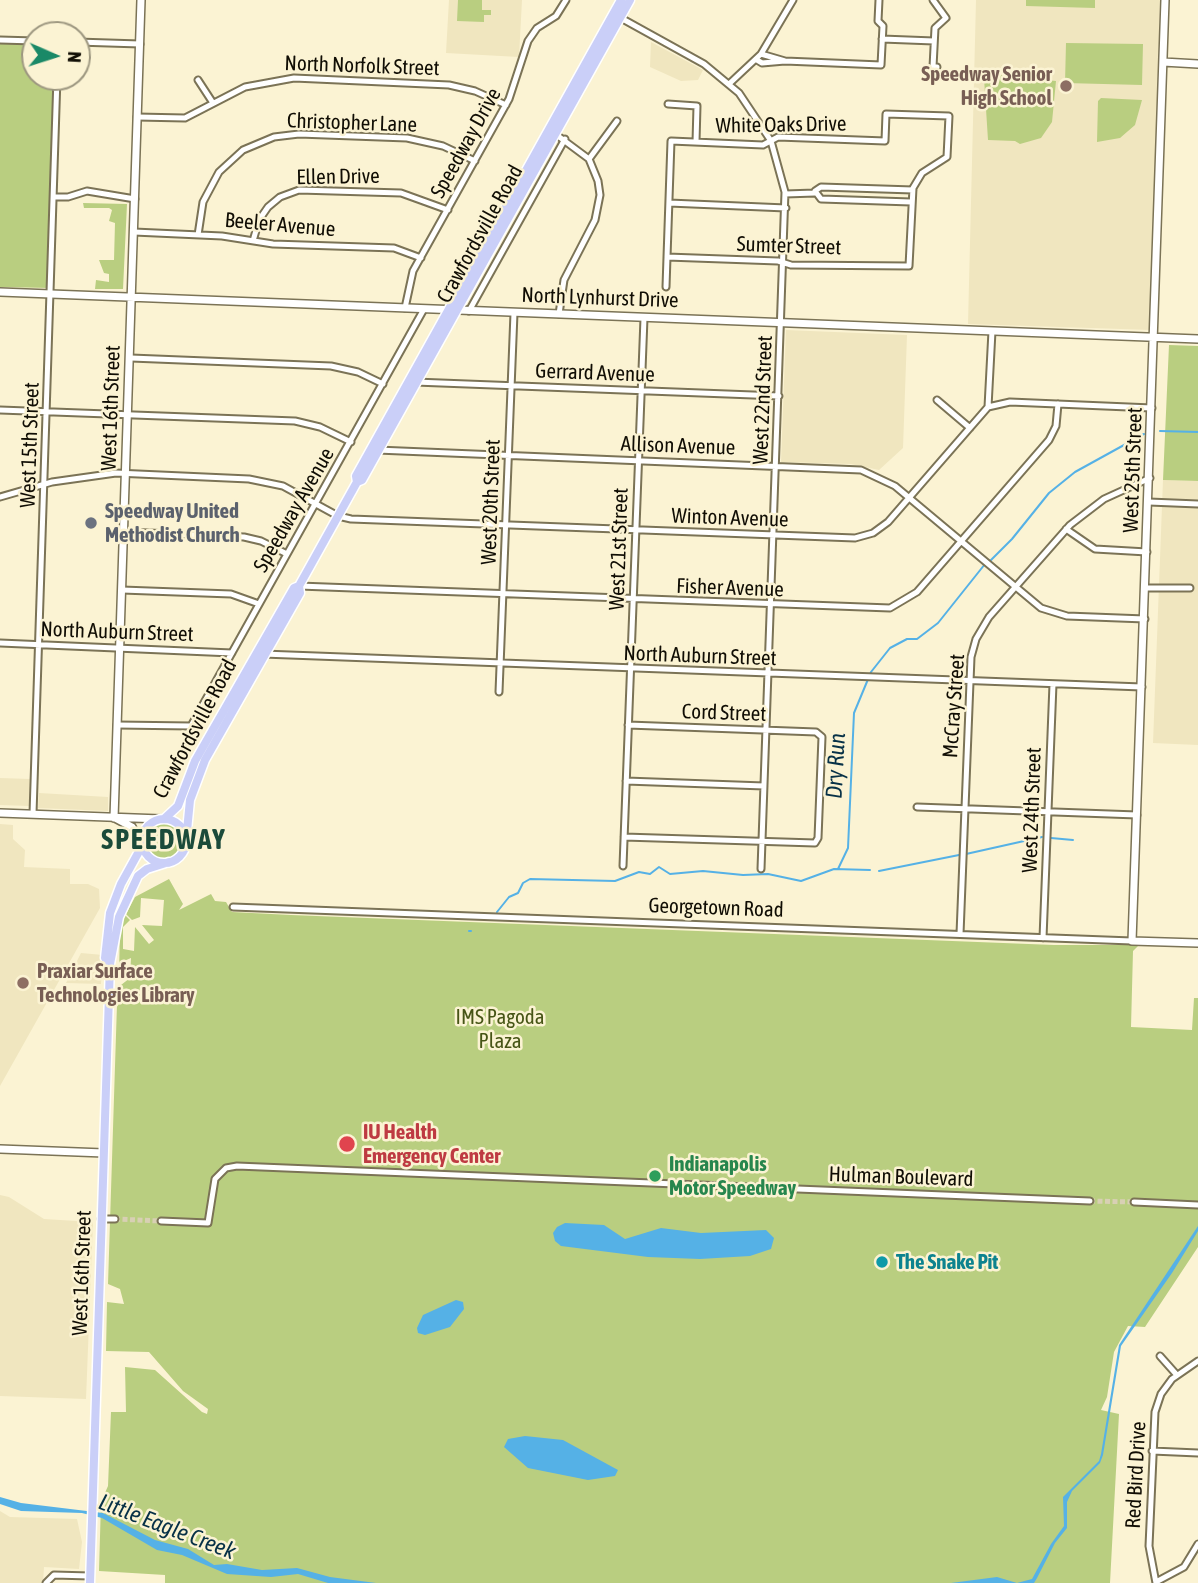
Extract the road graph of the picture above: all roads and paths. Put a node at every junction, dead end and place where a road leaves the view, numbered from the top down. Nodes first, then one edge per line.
1 (141, 0) edge
2 (566, 0) edge
3 (621, 0) edge
4 (630, 0) edge
5 (793, 0) edge
6 (879, 0) edge
7 (933, 0) edge
8 (1164, 0) edge
9 (617, 16) junction
10 (882, 39) junction
11 (0, 40) edge
12 (21, 41) edge
13 (934, 41) junction
14 (91, 42) edge
15 (139, 44) junction
16 (759, 57) junction
17 (1163, 62) junction
18 (1198, 64) edge
19 (937, 67) dead end
20 (198, 80) dead end
21 (729, 84) junction
22 (57, 91) edge
23 (214, 103) junction
24 (668, 104) dead end
25 (506, 105) junction
26 (137, 117) junction
27 (617, 121) dead end
28 (552, 132) junction
29 (565, 139) junction
30 (771, 141) junction
31 (696, 142) junction
32 (589, 159) junction
33 (475, 161) junction
34 (912, 190) junction
35 (815, 192) junction
36 (785, 194) junction
37 (54, 197) junction
38 (135, 199) junction
39 (912, 202) junction
40 (669, 203) junction
41 (786, 208) junction
42 (448, 209) junction
43 (134, 232) junction
44 (198, 234) junction
45 (253, 241) junction
46 (667, 257) junction
47 (421, 258) junction
48 (784, 263) junction
49 (666, 287) dead end
50 (0, 292) edge
51 (50, 294) junction
52 (133, 297) junction
53 (405, 308) junction
54 (424, 309) junction
55 (453, 310) junction
56 (469, 311) junction
57 (514, 313) junction
58 (559, 314) junction
59 (644, 318) junction
60 (782, 323) junction
61 (992, 331) junction
62 (1155, 338) junction
63 (1198, 339) edge
64 (131, 358) junction
65 (413, 382) junction
66 (383, 384) junction
67 (511, 386) junction
68 (641, 391) junction
69 (779, 396) junction
70 (937, 400) dead end
71 (1058, 404) junction
72 (988, 407) junction
73 (1153, 408) junction
74 (0, 410) edge
75 (47, 412) junction
76 (128, 414) junction
77 (970, 428) junction
78 (351, 442) junction
79 (375, 450) junction
80 (509, 455) junction
81 (638, 461) junction
82 (776, 466) junction
83 (126, 474) junction
84 (1150, 478) junction
85 (45, 485) junction
86 (0, 497) edge
87 (910, 498) junction
88 (1149, 502) junction
89 (316, 504) junction
90 (1198, 504) edge
91 (338, 516) junction
92 (506, 525) junction
93 (1066, 529) junction
94 (635, 530) junction
95 (124, 532) junction
96 (774, 536) junction
97 (960, 542) junction
98 (1147, 552) junction
99 (287, 554) junction
100 (299, 586) junction
101 (1014, 588) junction
102 (1146, 588) junction
103 (1190, 588) dead end
104 (122, 590) junction
105 (503, 594) junction
106 (632, 600) junction
107 (259, 604) junction
108 (771, 605) junction
109 (1145, 619) junction
110 (0, 643) edge
111 (39, 645) junction
112 (120, 648) junction
113 (232, 653) junction
114 (260, 654) junction
115 (500, 664) junction
116 (629, 669) junction
117 (768, 674) junction
118 (970, 680) junction
119 (1053, 684) junction
120 (1142, 687) junction
121 (499, 692) dead end
122 (117, 725) junction
123 (628, 725) junction
124 (766, 730) junction
125 (626, 781) junction
126 (764, 786) junction
127 (917, 807) dead end
128 (964, 809) junction
129 (1048, 811) junction
130 (0, 813) edge
131 (33, 814) junction
132 (1137, 815) junction
133 (114, 818) junction
134 (163, 819) junction
135 (624, 836) junction
136 (186, 841) junction
137 (762, 842) junction
138 (142, 846) junction
139 (169, 862) junction
140 (623, 866) dead end
141 (761, 869) dead end
142 (233, 907) dead end
143 (960, 934) junction
144 (1044, 937) junction
145 (1132, 941) junction
146 (1198, 943) edge
147 (110, 964) junction
148 (0, 1149) edge
149 (104, 1153) junction
150 (1090, 1200) tunnel mouth
151 (1134, 1202) tunnel mouth
152 (1198, 1205) edge
153 (101, 1219) junction
154 (115, 1219) tunnel mouth
155 (161, 1221) tunnel mouth
156 (1160, 1356) dead end
157 (1198, 1361) edge
158 (1176, 1374) junction
159 (1152, 1451) junction
160 (1198, 1453) edge
161 (1198, 1544) edge
162 (90, 1580) edge
163 (46, 1583) edge
164 (1156, 1583) edge

1 - 15 main road, West 16th Street
2 - 25 street, Speedway Drive
3 - 9 main road, Crawfordsville Road
4 - 9 main road, Crawfordsville Road
5 - 16 street
6 - 10 street
7 - 13 street
8 - 17 main road, West 25th Street
9 - 21 street, West 22nd Street
9 - 28 main road, Crawfordsville Road
10 - 13 street
10 - 16 street
11 - 12 street
13 - 19 street
14 - 15 street
15 - 26 main road, West 16th Street
16 - 21 street
17 - 18 main road
17 - 62 main road, West 25th Street
20 - 23 street
21 - 30 street, West 22nd Street
22 - 37 street, West 15th Street
23 - 25 street, North Norfolk Street
23 - 26 street, North Norfolk Street
24 - 31 street
25 - 33 street, Speedway Drive
26 - 38 main road, West 16th Street
27 - 32 street
28 - 29 street
28 - 55 main road, Crawfordsville Road
29 - 32 street
29 - 56 street, Crawfordsville Road
30 - 31 street, White Oaks Drive
30 - 34 street, White Oaks Drive
30 - 36 street, West 22nd Street
31 - 40 street, White Oaks Drive
32 - 58 street
33 - 42 street, Speedway Drive
33 - 44 street, Christopher Lane
34 - 35 street
34 - 39 street
35 - 36 street
35 - 39 street
36 - 41 street, West 22nd Street
37 - 38 street
37 - 51 street, West 15th Street
38 - 43 main road, West 16th Street
39 - 48 street, Sumter Street
40 - 41 street
40 - 46 street
41 - 48 street, West 22nd Street
42 - 45 street, Ellen Drive
42 - 47 street, Speedway Drive
43 - 44 street, Beeler Avenue
43 - 52 main road, West 16th Street
44 - 45 street, Beeler Avenue
45 - 47 street, Beeler Avenue
46 - 48 street, Sumter Street
46 - 49 street
47 - 53 street, Speedway Drive
48 - 60 street, West 22nd Street
50 - 51 main road, North Lynhurst Drive
51 - 52 main road, North Lynhurst Drive
51 - 75 street, West 15th Street
52 - 53 main road, North Lynhurst Drive
52 - 64 main road, West 16th Street
53 - 54 main road, North Lynhurst Drive
54 - 55 main road, North Lynhurst Drive
54 - 66 street, Speedway Avenue
55 - 56 main road, North Lynhurst Drive
55 - 65 main road, Crawfordsville Road
56 - 57 main road, North Lynhurst Drive
57 - 58 main road, North Lynhurst Drive
57 - 67 street, West 20th Street
58 - 59 main road, North Lynhurst Drive
59 - 60 main road, North Lynhurst Drive
59 - 68 street, West 21st Street
60 - 61 main road, North Lynhurst Drive
60 - 69 street, West 22nd Street
61 - 62 main road, North Lynhurst Drive
61 - 72 street
62 - 63 main road, North Lynhurst Drive
62 - 73 main road, West 25th Street
64 - 66 street
64 - 76 main road, West 16th Street
65 - 67 street, Gerrard Avenue
65 - 79 main road, Crawfordsville Road
66 - 78 street, Speedway Avenue
67 - 68 street, Gerrard Avenue
67 - 80 street, West 20th Street
68 - 69 street, Gerrard Avenue
68 - 81 street, West 21st Street
69 - 82 street, West 22nd Street
70 - 77 street
71 - 72 street
71 - 73 street
71 - 97 street, Fisher Avenue
72 - 77 street, Winton Avenue
73 - 84 main road, West 25th Street
74 - 75 street
75 - 76 street
75 - 85 street, West 15th Street
76 - 78 street
76 - 83 main road, West 16th Street
77 - 87 street, Winton Avenue
78 - 89 street, Speedway Avenue
79 - 80 street, Allison Avenue
79 - 91 main road, Crawfordsville Road
80 - 81 street, Allison Avenue
80 - 92 street, West 20th Street
81 - 82 street, Allison Avenue
81 - 94 street, West 21st Street
82 - 87 street, Allison Avenue
82 - 96 street, West 22nd Street
83 - 85 street
83 - 89 street
83 - 95 main road, West 16th Street
84 - 88 main road, West 25th Street
84 - 93 street, McCray Street
85 - 86 street
85 - 111 street, West 15th Street
87 - 96 street, Winton Avenue
87 - 97 street, Allison Avenue
88 - 90 street
88 - 98 main road, West 25th Street
89 - 91 street
89 - 99 street, Speedway Avenue
91 - 92 street, Winton Avenue
91 - 100 main road, Crawfordsville Road
92 - 94 street, Winton Avenue
92 - 105 street, West 20th Street
93 - 98 street
93 - 101 street, McCray Street
94 - 96 street, Winton Avenue
94 - 106 street, West 21st Street
95 - 99 street
95 - 104 main road, West 16th Street
96 - 108 street, West 22nd Street
97 - 101 street, Allison Avenue
97 - 108 street, Fisher Avenue
98 - 102 main road, West 25th Street
99 - 107 street, Speedway Avenue
100 - 105 street, Fisher Avenue
100 - 114 main road, Crawfordsville Road
101 - 109 street, Allison Avenue
101 - 118 street, McCray Street
102 - 103 street
102 - 109 main road, West 25th Street
104 - 107 street
104 - 112 main road, West 16th Street
105 - 106 street, Fisher Avenue
105 - 115 street, West 20th Street
106 - 108 street, Fisher Avenue
106 - 116 street, West 21st Street
107 - 113 street, Speedway Avenue
108 - 117 street, West 22nd Street
109 - 120 main road, West 25th Street
110 - 111 street, North Auburn Street
111 - 112 street, North Auburn Street
111 - 131 street, West 15th Street
112 - 113 street, North Auburn Street
112 - 122 main road, West 16th Street
113 - 122 street, Speedway Avenue
114 - 115 street, North Auburn Street
114 - 134 main road, Crawfordsville Road
114 - 136 main road, Crawfordsville Road
115 - 116 street, North Auburn Street
115 - 121 street, West 20th Street
116 - 117 street, North Auburn Street
116 - 123 street, West 21st Street
117 - 118 street, North Auburn Street
117 - 124 street, West 22nd Street
118 - 119 street, North Auburn Street
118 - 128 street, McCray Street
119 - 120 street, North Auburn Street
119 - 129 street, West 24th Street
120 - 132 main road, West 25th Street
122 - 133 main road, West 16th Street
123 - 124 street, Cord Street
123 - 125 street, West 21st Street
124 - 126 street, West 22nd Street
124 - 137 street, Cord Street
125 - 126 street
125 - 135 street, West 21st Street
126 - 137 street, West 22nd Street
127 - 128 street
128 - 129 street
128 - 143 street, McCray Street
129 - 132 street
129 - 144 street, West 24th Street
130 - 131 main road
131 - 133 main road
132 - 145 main road, West 25th Street
133 - 134 main road
133 - 138 main road
134 - 136 main road
134 - 138 main road
135 - 137 street
135 - 140 street, West 21st Street
136 - 139 main road
137 - 141 street, West 22nd Street
138 - 139 main road
138 - 147 main road, West 16th Street
139 - 147 main road, West 16th Street
142 - 143 street, Georgetown Road
143 - 144 street, Georgetown Road
144 - 145 street, Georgetown Road
145 - 146 main road, Georgetown Road
147 - 149 main road, West 16th Street
148 - 149 main road
149 - 153 main road, West 16th Street
150 - 155 street, Hulman Boulevard
151 - 152 street
153 - 154 street
153 - 162 main road, West 16th Street
156 - 158 street
157 - 158 street
158 - 159 street, Red Bird Drive
159 - 160 street
159 - 164 street, Red Bird Drive
161 - 164 street
162 - 163 street

